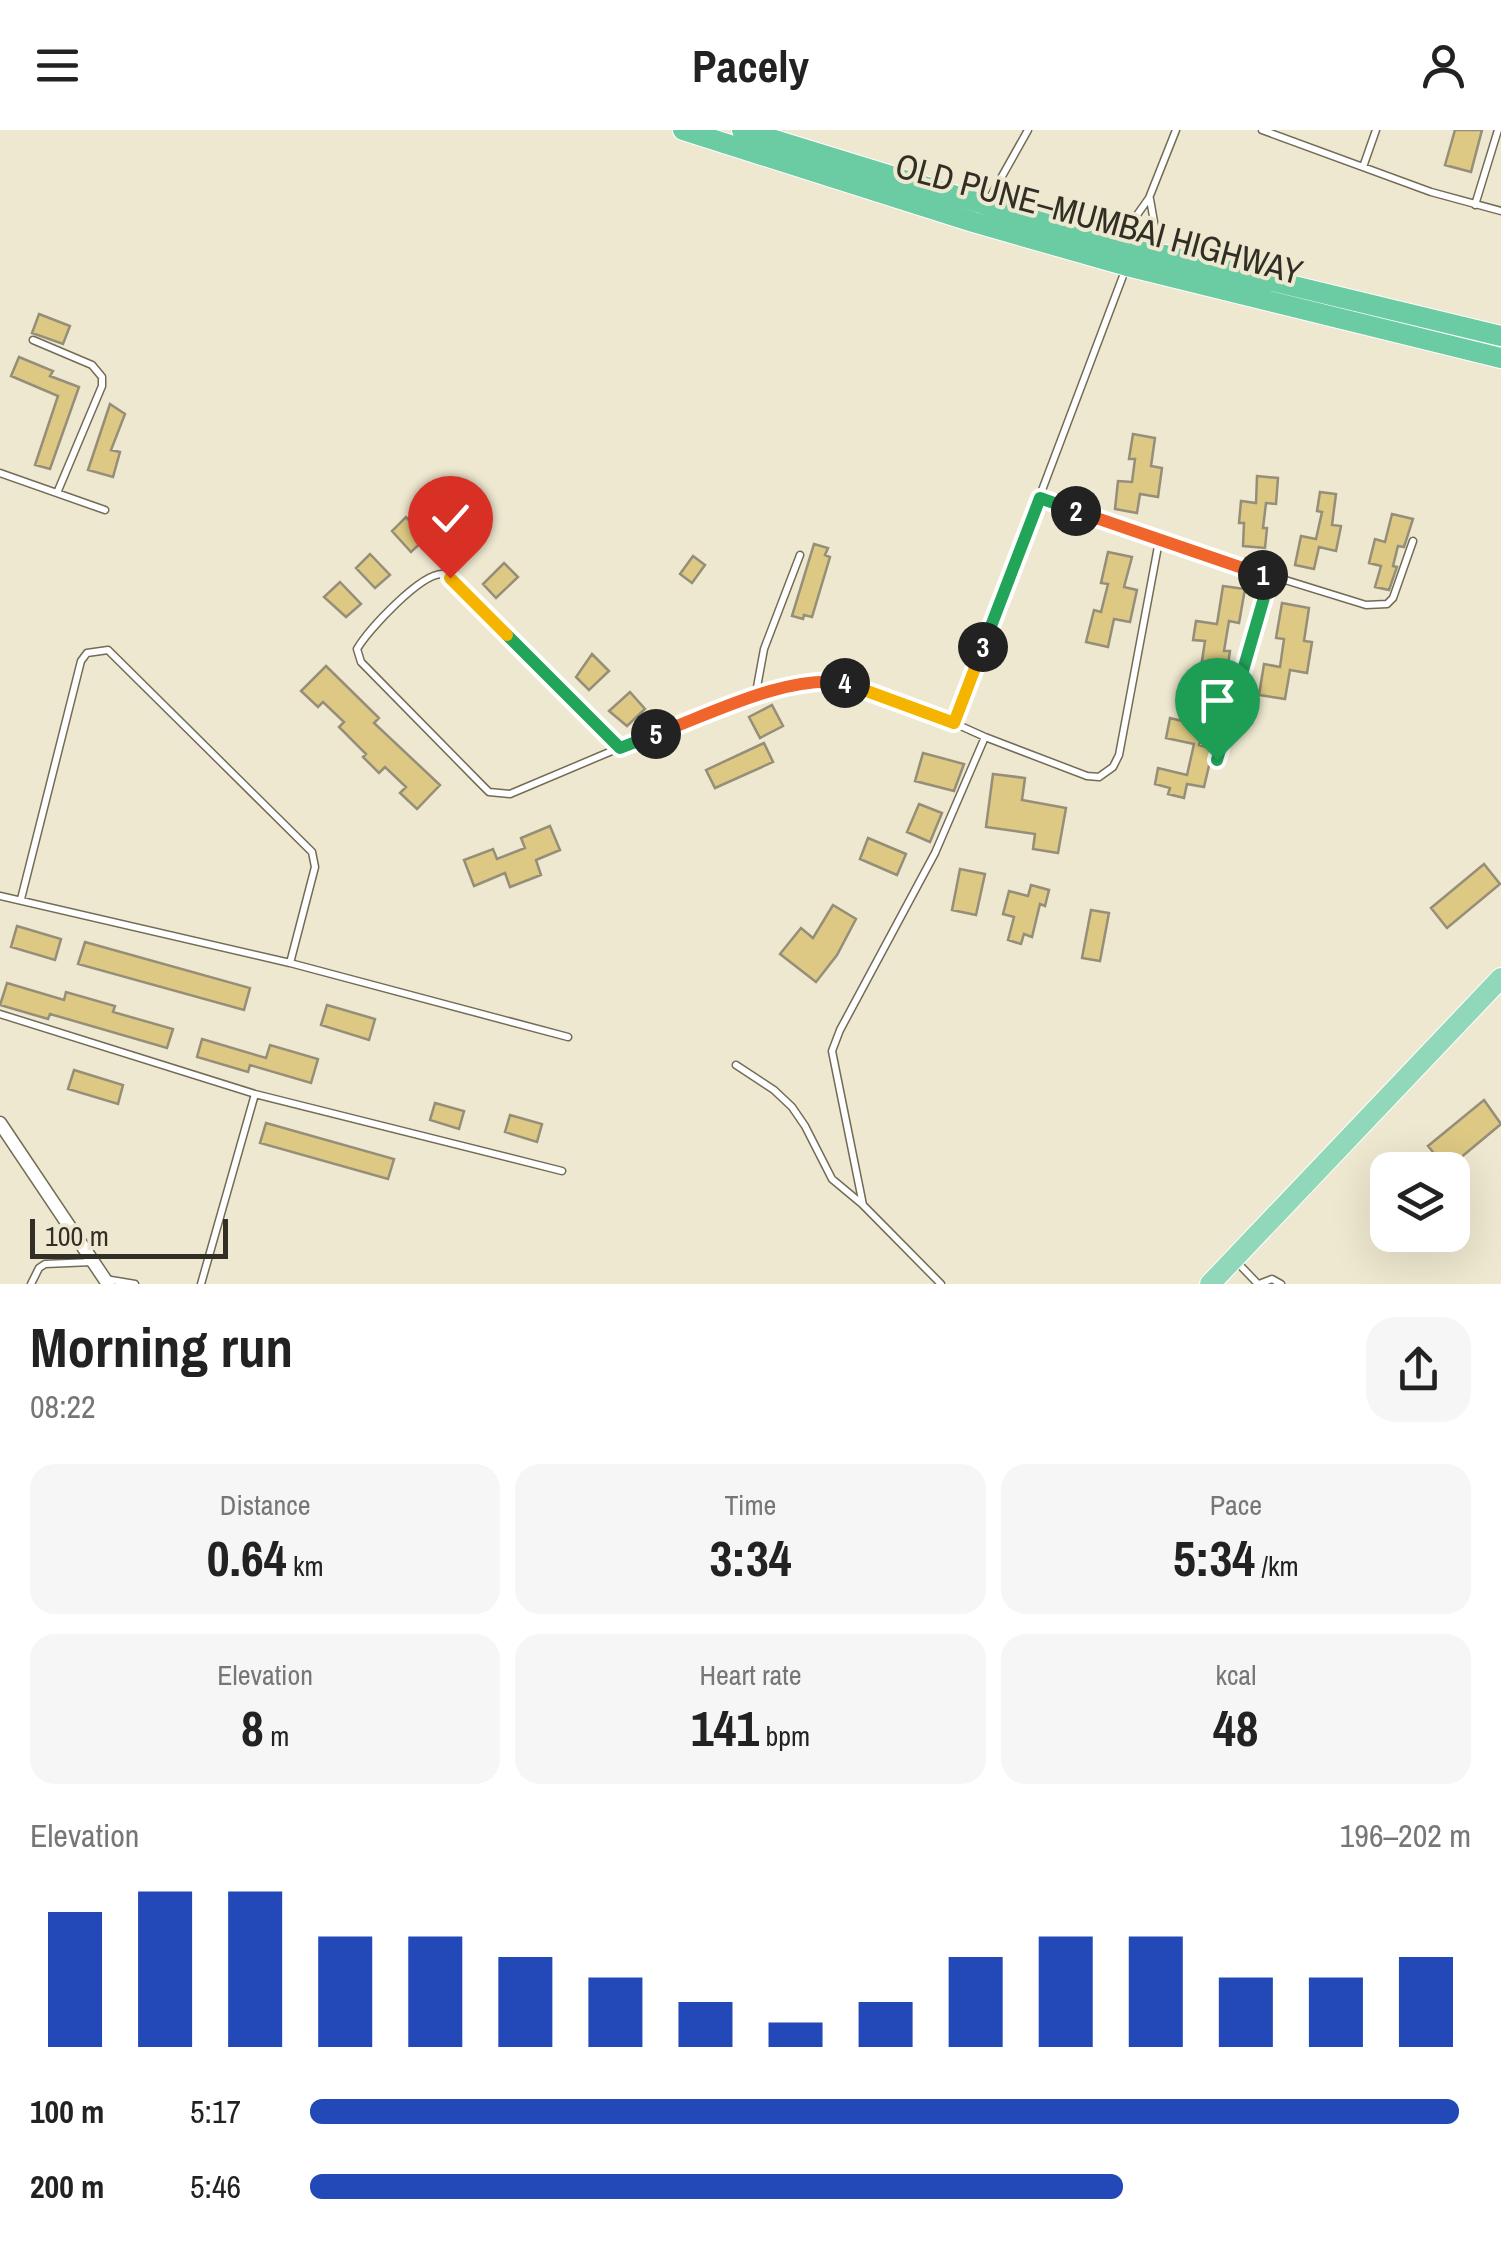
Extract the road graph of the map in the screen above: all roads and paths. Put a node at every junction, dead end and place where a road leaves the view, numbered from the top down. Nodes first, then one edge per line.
1 (682, 130) edge
2 (742, 130) edge
3 (1028, 130) edge
4 (1176, 130) edge
5 (1262, 130) edge
6 (1376, 130) edge
7 (1498, 130) edge
8 (1363, 167) junction
9 (1150, 198) junction
10 (1474, 204) junction
11 (985, 205) junction
12 (1501, 211) edge
13 (1124, 252) junction
14 (1170, 257) junction
15 (1501, 336) edge
16 (33, 340) dead end
17 (1501, 358) edge
18 (0, 473) edge
19 (58, 493) junction
20 (1040, 498) junction
21 (105, 510) dead end
22 (1412, 540) dead end
23 (1159, 541) junction
24 (800, 555) dead end
25 (1270, 577) junction
26 (754, 698) junction
27 (954, 723) junction
28 (985, 737) junction
29 (620, 748) junction
30 (1217, 760) dead end
31 (0, 896) edge
32 (21, 899) junction
33 (290, 963) junction
34 (1501, 978) edge
35 (0, 1014) edge
36 (568, 1037) dead end
37 (736, 1065) dead end
38 (255, 1094) junction
39 (0, 1123) edge
40 (562, 1171) dead end
41 (864, 1205) junction
42 (1235, 1260) junction
43 (94, 1262) junction
44 (106, 1281) edge
45 (32, 1284) edge
46 (135, 1284) edge
47 (201, 1284) edge
48 (941, 1284) edge
49 (1210, 1284) edge
50 (1259, 1284) edge
51 (1281, 1284) edge

1 - 13 highway, OLD PUNE–MUMBAI HIGHWAY
2 - 11 highway, OLD PUNE–MUMBAI HIGHWAY
3 - 11 lane
4 - 9 lane
5 - 8 lane
6 - 8 lane
7 - 10 lane
8 - 10 lane
9 - 13 lane
9 - 14 lane
10 - 12 lane
11 - 13 highway, OLD PUNE–MUMBAI HIGHWAY
13 - 14 highway, OLD PUNE–MUMBAI HIGHWAY
13 - 17 highway, OLD PUNE–MUMBAI HIGHWAY
13 - 20 lane
14 - 15 highway, OLD PUNE–MUMBAI HIGHWAY
16 - 19 lane
18 - 19 lane
19 - 21 lane
20 - 23 lane
20 - 27 lane
22 - 25 lane
23 - 25 lane
23 - 28 lane
24 - 26 lane
25 - 30 lane
26 - 27 lane
26 - 29 lane
27 - 28 lane
28 - 41 lane
29 - 29 lane
31 - 32 lane
32 - 33 lane
32 - 33 lane
33 - 36 lane
34 - 42 main road
35 - 38 lane
37 - 41 lane
38 - 40 lane
38 - 47 lane
39 - 43 street
41 - 48 lane
42 - 49 main road
42 - 50 lane
43 - 44 street
43 - 45 lane
44 - 46 lane
50 - 51 lane

